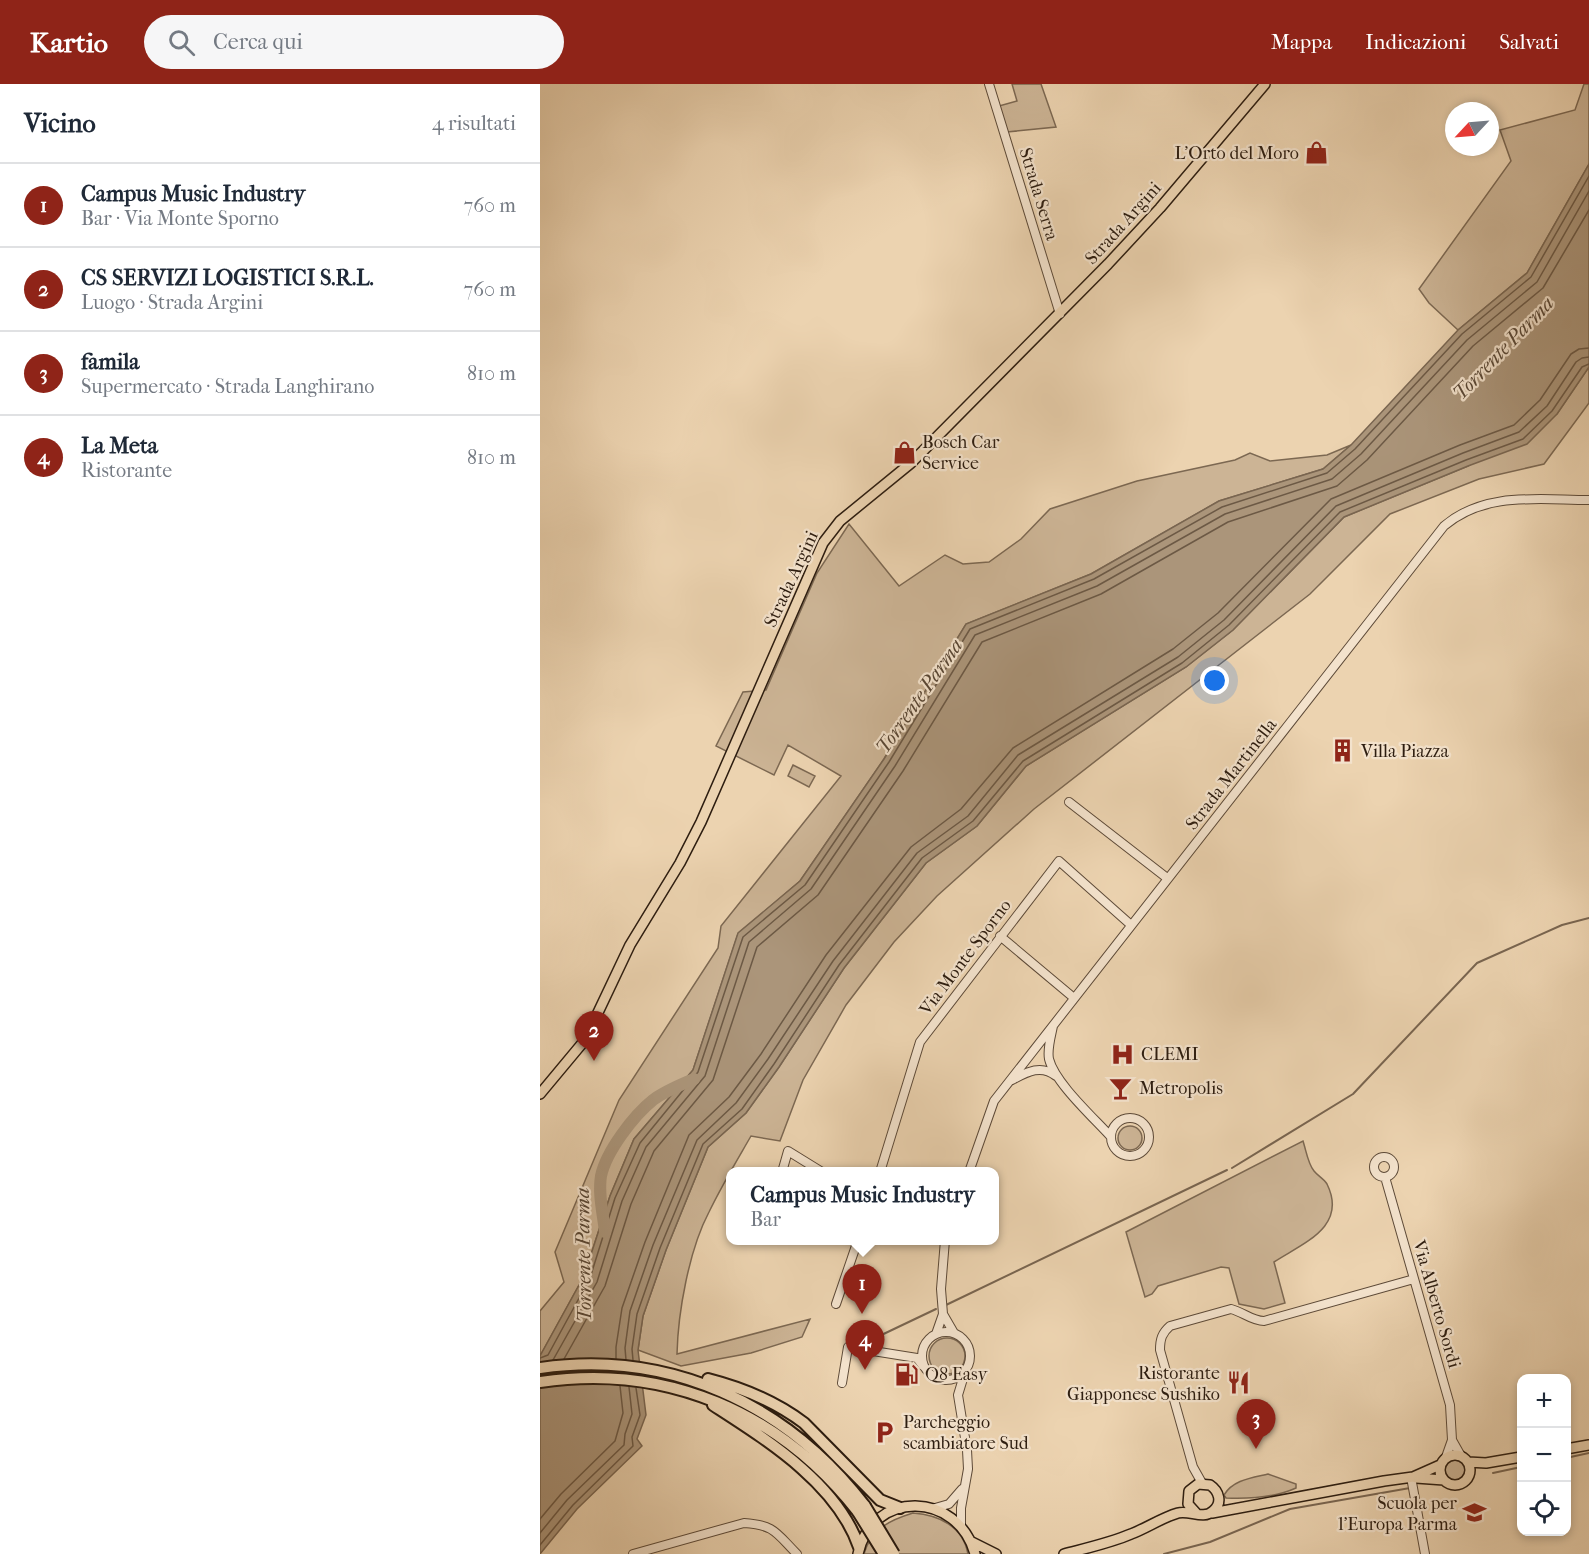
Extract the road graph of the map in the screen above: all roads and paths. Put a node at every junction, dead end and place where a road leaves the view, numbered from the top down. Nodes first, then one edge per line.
1 (989, 84) edge
2 (1264, 84) edge
3 (1060, 314) junction
4 (1589, 500) edge
5 (1070, 802) dead end
6 (1167, 878) junction
7 (1131, 925) junction
8 (1000, 936) junction
9 (1074, 998) junction
10 (1054, 1025) junction
11 (1032, 1052) junction
12 (1049, 1058) junction
13 (1040, 1069) junction
14 (1059, 1078) junction
15 (1010, 1081) junction
16 (540, 1094) edge
17 (1117, 1123) junction
18 (1100, 1125) junction
19 (1111, 1137) junction
20 (783, 1167) edge
21 (814, 1167) edge
22 (882, 1167) edge
23 (971, 1167) edge
24 (1386, 1177) dead end
25 (856, 1245) edge
26 (944, 1245) edge
27 (1414, 1279) junction
28 (836, 1305) dead end
29 (942, 1314) junction
30 (954, 1333) junction
31 (936, 1335) junction
32 (927, 1342) junction
33 (899, 1355) junction
34 (540, 1368) edge
35 (925, 1368) junction
36 (965, 1372) junction
37 (666, 1373) junction
38 (946, 1381) junction
39 (540, 1382) edge
40 (842, 1383) dead end
41 (659, 1386) junction
42 (958, 1395) junction
43 (1452, 1440) junction
44 (1589, 1445) edge
45 (1571, 1448) edge
46 (1517, 1458) edge
47 (1465, 1459) junction
48 (1503, 1460) junction
49 (1443, 1461) junction
50 (1193, 1467) junction
51 (1412, 1477) junction
52 (1469, 1477) junction
53 (1444, 1480) junction
54 (1202, 1483) junction
55 (964, 1486) junction
56 (1190, 1491) junction
57 (1219, 1503) junction
58 (1253, 1505) junction
59 (900, 1508) junction
60 (935, 1508) junction
61 (861, 1509) junction
62 (1212, 1513) junction
63 (1197, 1514) junction
64 (1157, 1522) junction
65 (961, 1525) junction
66 (972, 1542) junction
67 (858, 1551) edge
68 (633, 1554) edge
69 (797, 1554) edge
70 (884, 1554) edge
71 (894, 1554) edge
72 (975, 1554) edge
73 (996, 1554) edge
74 (1064, 1554) edge
75 (1425, 1554) edge

1 - 3 street, Strada Serra
2 - 3 main road, Strada Argini
3 - 16 main road, Strada Argini
4 - 6 street, Strada Martinella
5 - 6 street
6 - 7 street, Strada Martinella
7 - 8 street, Via Monte Sporno
7 - 9 street, Strada Martinella
8 - 9 street
8 - 22 street, Via Monte Sporno
9 - 10 street, Strada Martinella
10 - 11 street, Strada Martinella
10 - 12 street
11 - 12 street
11 - 13 street
11 - 15 street, Strada Martinella
12 - 14 street
13 - 14 street
13 - 15 street
14 - 18 street
15 - 23 street, Strada Martinella
17 - 18 street
17 - 19 street
17 - 19 street
18 - 19 street
20 - 21 street
24 - 27 street, Via Alberto Sordi
25 - 28 street
26 - 29 street
27 - 43 street, Via Alberto Sordi
27 - 50 street
29 - 30 street
29 - 31 street
30 - 31 street
30 - 36 street
31 - 32 street
32 - 33 street
32 - 35 street
33 - 35 street
33 - 40 street
34 - 37 highway
35 - 38 street
36 - 38 street
36 - 42 street
37 - 59 highway
37 - 61 highway
38 - 42 street
39 - 41 highway
41 - 61 highway
41 - 67 highway
42 - 55 street
43 - 47 street, Via Alberto Sordi
43 - 49 street, Via Alberto Sordi
44 - 45 main road
46 - 48 main road
47 - 48 main road
47 - 49 main road
47 - 52 main road
48 - 52 main road
49 - 51 main road
49 - 53 main road
50 - 54 street
50 - 56 street
51 - 53 main road
51 - 58 main road
51 - 75 street
52 - 53 main road
54 - 56 main road
54 - 57 main road
55 - 60 street
55 - 65 street
56 - 63 main road
56 - 64 main road
57 - 58 main road
57 - 62 main road
58 - 62 main road
59 - 60 main road
59 - 67 main road
60 - 65 main road
61 - 70 highway, bridge
61 - 71 highway, bridge
62 - 63 main road
63 - 64 main road
64 - 74 main road
65 - 66 main road
66 - 72 main road
66 - 73 main road
68 - 69 street

